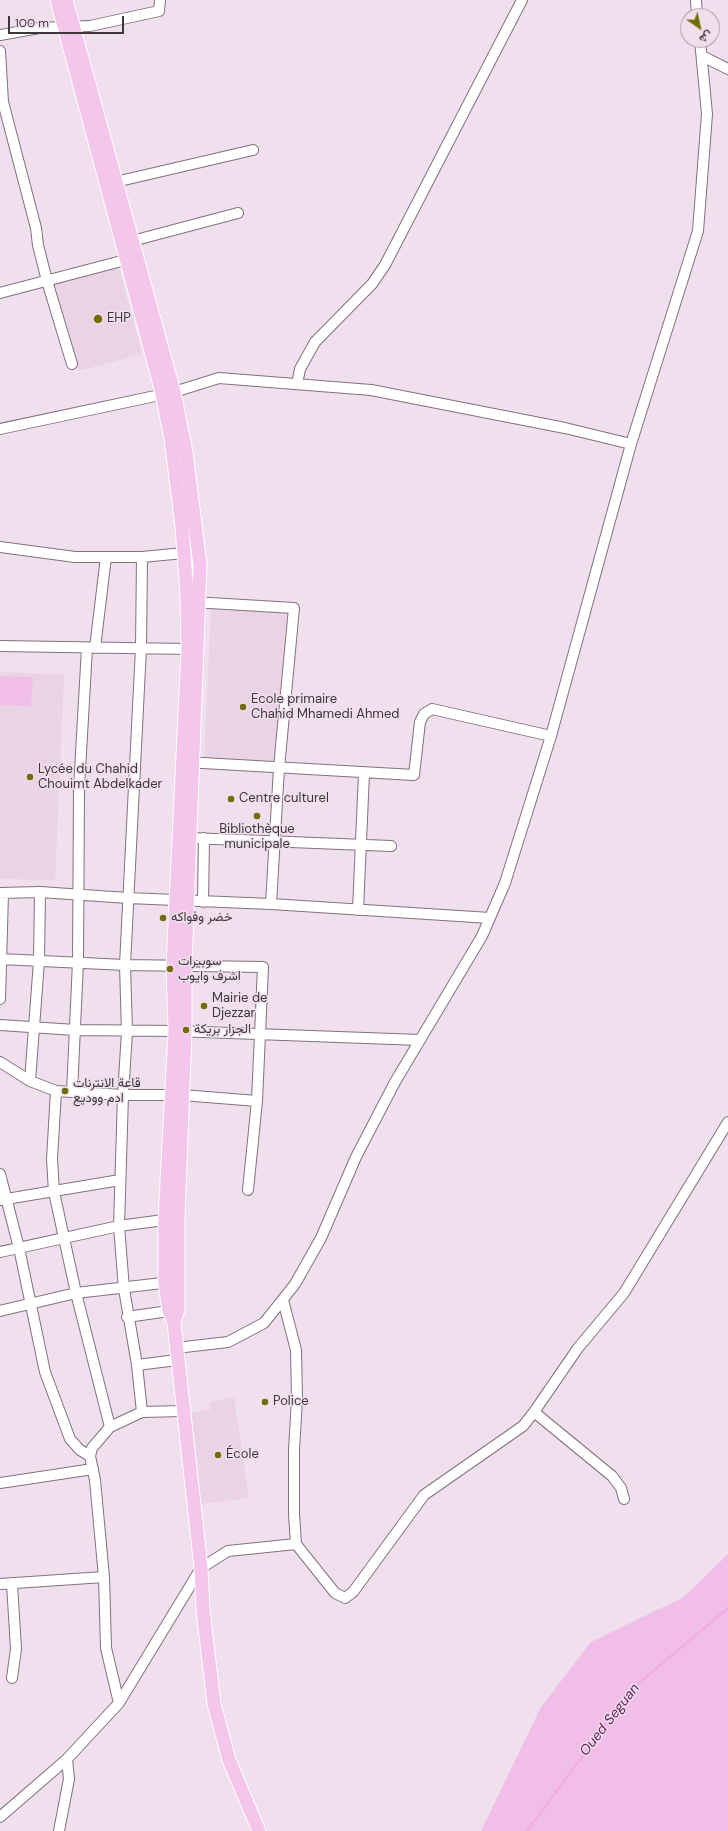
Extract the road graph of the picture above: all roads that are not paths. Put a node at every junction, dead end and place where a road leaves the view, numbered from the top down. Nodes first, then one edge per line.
1 (57, 0) edge
2 (66, 0) edge
3 (160, 0) edge
4 (522, 0) edge
5 (69, 27) junction
6 (0, 35) edge
7 (701, 48) edge
8 (0, 51) edge
9 (702, 56) junction
10 (728, 69) edge
11 (253, 150) dead end
12 (111, 183) junction
13 (238, 213) dead end
14 (132, 241) junction
15 (131, 259) junction
16 (47, 281) junction
17 (0, 293) edge
18 (72, 364) dead end
19 (297, 384) junction
20 (168, 393) junction
21 (0, 429) edge
22 (631, 444) junction
23 (0, 547) edge
24 (184, 553) junction
25 (106, 557) junction
26 (142, 557) junction
27 (193, 602) junction
28 (0, 646) edge
29 (91, 648) junction
30 (141, 648) junction
31 (188, 648) junction
32 (551, 736) junction
33 (187, 762) junction
34 (279, 768) junction
35 (364, 773) junction
36 (190, 838) junction
37 (204, 838) junction
38 (274, 841) junction
39 (361, 845) junction
40 (391, 846) dead end
41 (40, 892) junction
42 (2, 893) edge
43 (79, 895) junction
44 (128, 898) junction
45 (182, 901) junction
46 (203, 902) junction
47 (271, 904) junction
48 (358, 910) junction
49 (490, 918) junction
50 (1, 959) edge
51 (39, 961) junction
52 (78, 962) junction
53 (125, 965) junction
54 (179, 966) junction
55 (0, 999) edge
56 (0, 1025) edge
57 (34, 1026) junction
58 (75, 1030) junction
59 (180, 1031) junction
60 (127, 1032) junction
61 (259, 1035) junction
62 (420, 1040) junction
63 (0, 1062) edge
64 (30, 1081) junction
65 (56, 1091) junction
66 (72, 1092) junction
67 (123, 1095) junction
68 (177, 1095) junction
69 (257, 1101) junction
70 (728, 1122) edge
71 (0, 1174) edge
72 (120, 1180) junction
73 (248, 1190) dead end
74 (54, 1192) junction
75 (3, 1200) edge
76 (171, 1218) junction
77 (119, 1226) junction
78 (65, 1238) junction
79 (19, 1248) junction
80 (0, 1252) edge
81 (171, 1282) junction
82 (124, 1289) junction
83 (76, 1293) junction
84 (283, 1300) junction
85 (30, 1305) junction
86 (0, 1312) edge
87 (174, 1314) junction
88 (127, 1317) junction
89 (177, 1354) junction
90 (137, 1365) junction
91 (183, 1411) junction
92 (142, 1412) junction
93 (534, 1412) junction
94 (110, 1427) junction
95 (90, 1456) junction
96 (93, 1469) junction
97 (0, 1483) edge
98 (624, 1499) dead end
99 (296, 1544) junction
100 (201, 1568) junction
101 (104, 1577) junction
102 (0, 1584) edge
103 (12, 1584) junction
104 (12, 1678) dead end
105 (119, 1703) junction
106 (66, 1759) junction
107 (0, 1817) edge
108 (59, 1831) edge
109 (259, 1831) edge

1 - 5 main road
2 - 5 main road
3 - 5 street
4 - 19 street
5 - 6 street
5 - 12 main road
7 - 9 street
8 - 16 street
9 - 10 street
9 - 22 street
11 - 12 street
12 - 14 main road
12 - 15 main road
13 - 14 street
14 - 15 main road
15 - 16 street
15 - 20 main road
16 - 17 street
16 - 18 street
19 - 20 street
19 - 22 street
20 - 21 street
20 - 24 main road
20 - 27 main road
22 - 32 street
23 - 25 street
24 - 26 street
24 - 27 main road
25 - 26 street
25 - 29 street
26 - 30 street
27 - 31 main road
27 - 33 main road
27 - 34 street
28 - 29 street
29 - 30 street
29 - 43 street
30 - 31 street
30 - 44 street
31 - 33 main road
32 - 35 street
32 - 49 street
33 - 34 street
33 - 36 main road
33 - 45 main road
34 - 35 street
34 - 38 street
35 - 39 street
36 - 37 street
36 - 45 main road
37 - 38 street
37 - 46 street
38 - 39 street
38 - 47 street
39 - 40 street
39 - 48 street
41 - 42 street
41 - 43 street
41 - 51 street
42 - 50 street
43 - 44 street
43 - 52 street
44 - 45 street
44 - 53 street
45 - 46 street
45 - 54 main road
46 - 47 street
47 - 48 street
48 - 49 street
49 - 62 street
50 - 51 street
50 - 55 street
51 - 52 street
51 - 57 street
52 - 53 street
52 - 58 street
53 - 54 street
53 - 60 street
54 - 59 main road
54 - 61 street
56 - 57 street
57 - 58 street
57 - 64 street
58 - 60 street
58 - 66 street
59 - 60 street
59 - 61 street
59 - 68 main road
60 - 67 street
61 - 62 street
61 - 69 street
62 - 84 street
63 - 64 street
64 - 65 street
65 - 66 street
65 - 74 street
66 - 67 street
67 - 68 street
67 - 72 street
68 - 69 street
68 - 76 main road
69 - 73 street
70 - 93 street
71 - 75 street
72 - 74 street
72 - 77 street
74 - 75 street
74 - 78 street
75 - 79 street
76 - 77 street
76 - 81 main road
77 - 78 street
77 - 82 street
78 - 79 street
78 - 83 street
79 - 80 street
79 - 85 street
81 - 82 street
81 - 87 main road
82 - 83 street
82 - 88 street
83 - 85 street
83 - 94 street
84 - 89 street
84 - 99 street
85 - 86 street
85 - 95 street
87 - 88 street
87 - 89 main road
88 - 90 street
89 - 90 street
89 - 91 main road
90 - 92 street
91 - 92 street
91 - 100 main road
92 - 94 street
93 - 98 street
93 - 99 street
94 - 95 street
95 - 96 street
96 - 97 street
96 - 101 street
99 - 100 street
100 - 105 street
100 - 109 main road
101 - 103 street
101 - 105 street
102 - 103 street
103 - 104 street
105 - 106 street
106 - 107 street
106 - 108 street

